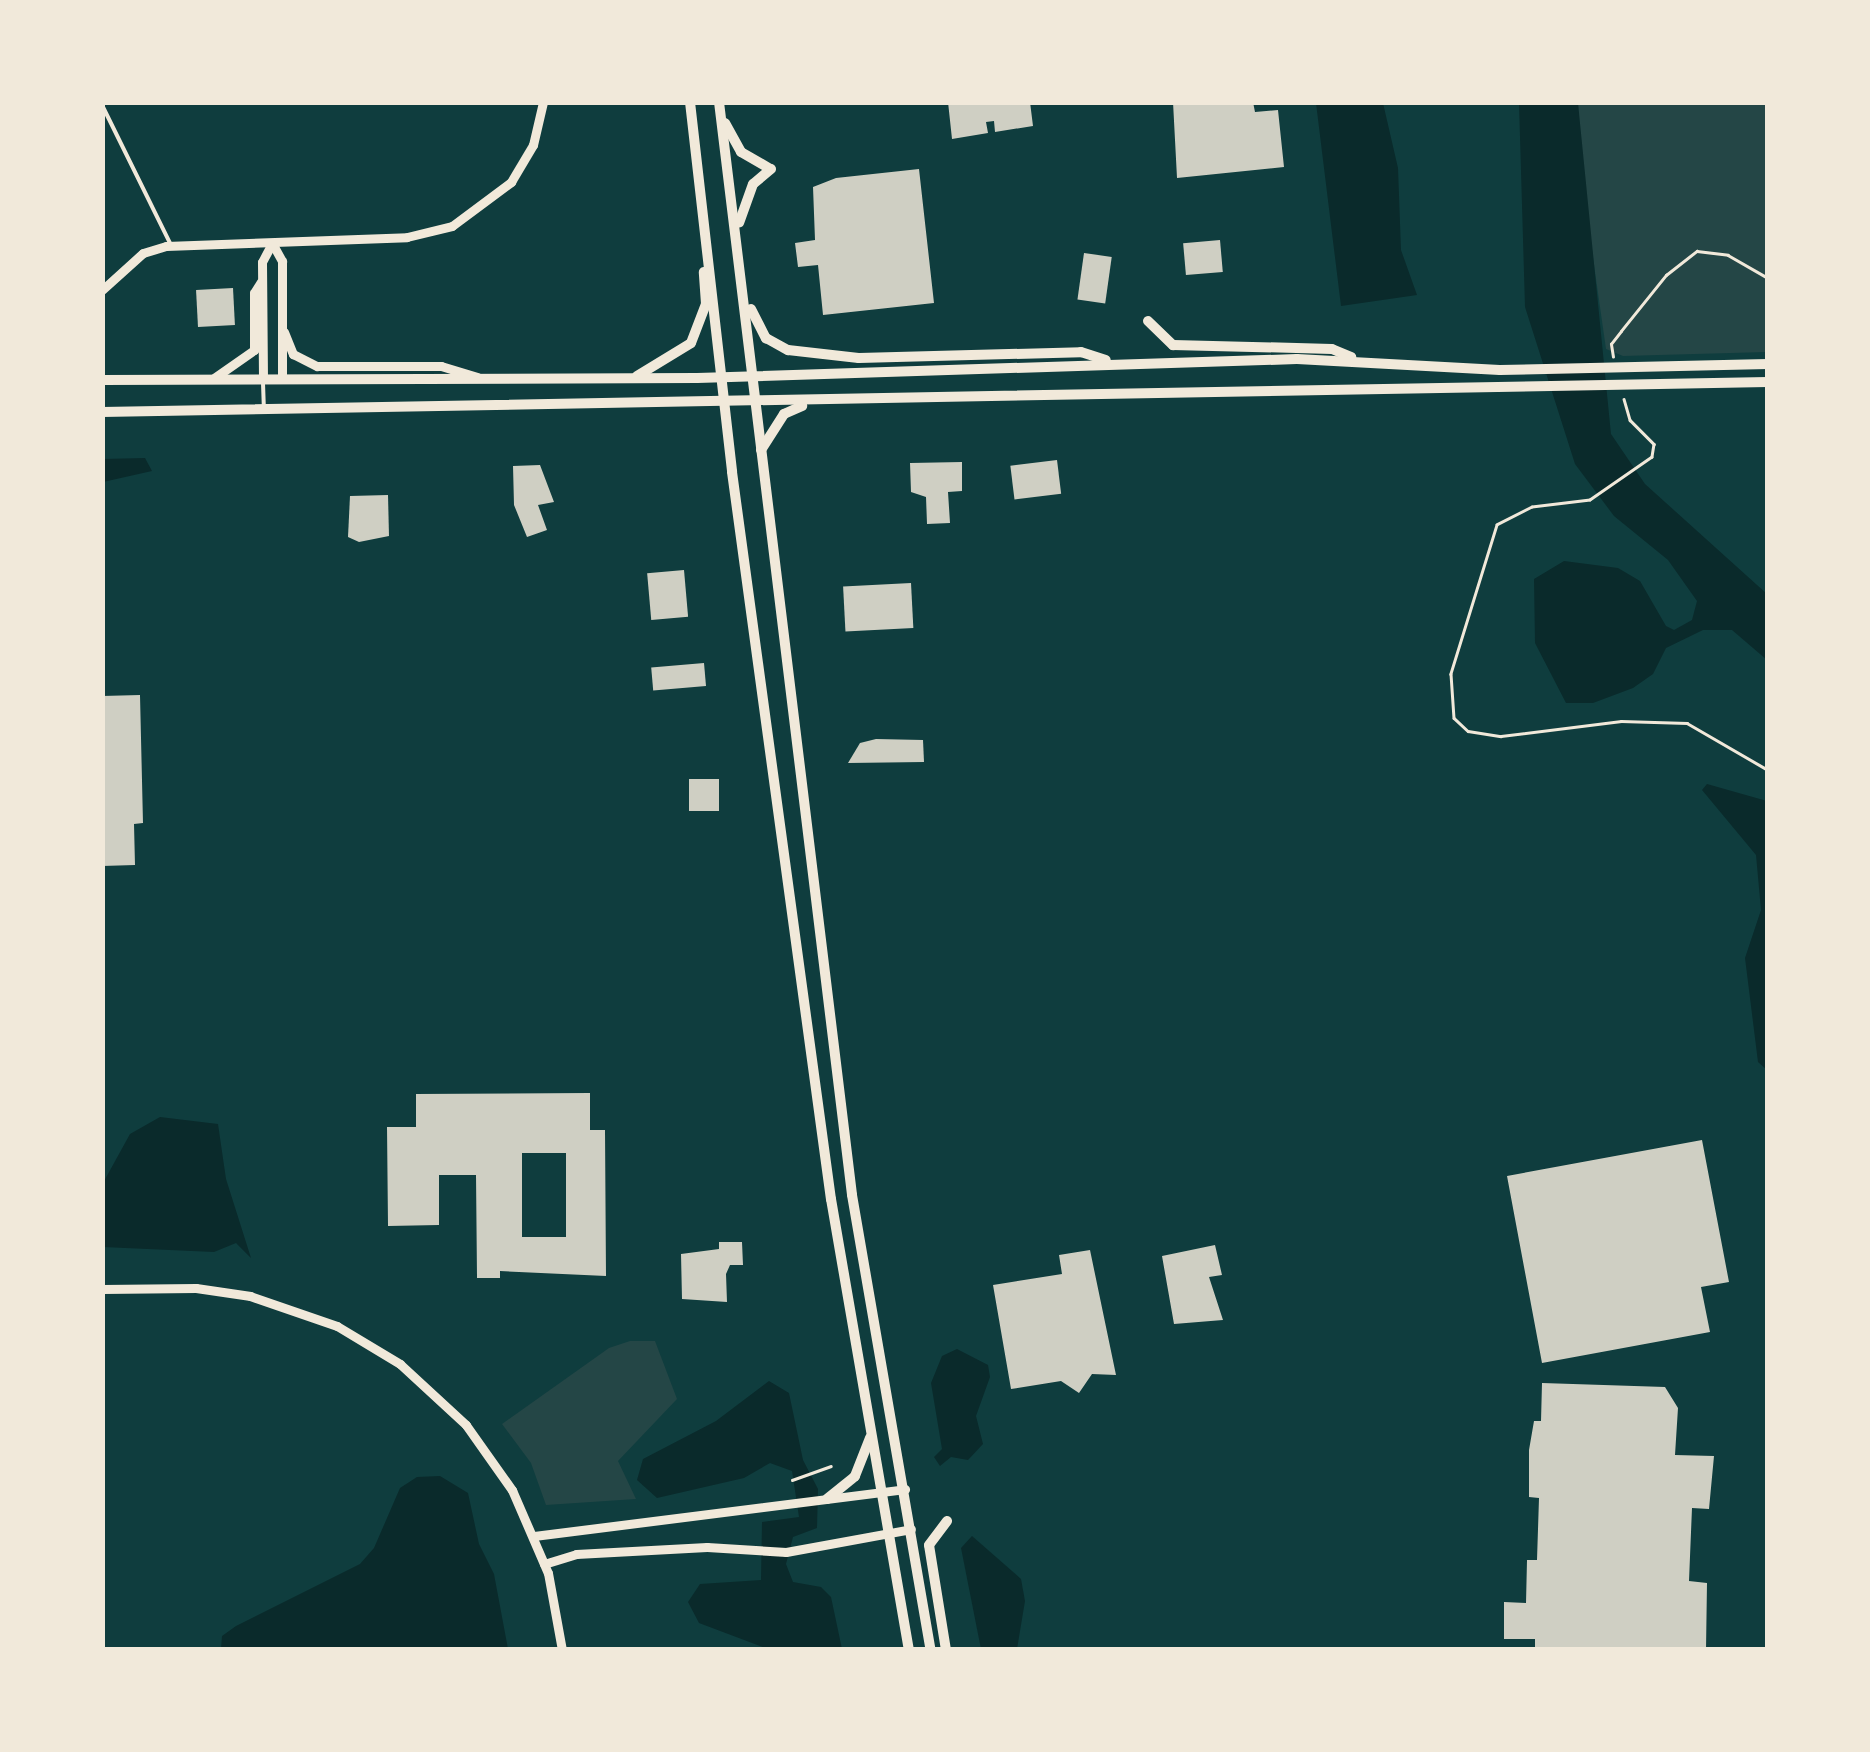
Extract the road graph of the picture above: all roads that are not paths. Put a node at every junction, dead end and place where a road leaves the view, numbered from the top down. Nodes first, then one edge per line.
1 (543, 102) edge
2 (690, 102) edge
3 (719, 102) edge
4 (102, 105) edge
5 (722, 118) junction
6 (696, 156) junction
7 (738, 228) junction
8 (272, 242) junction
9 (171, 246) junction
10 (262, 280) junction
11 (102, 290) edge
12 (746, 299) junction
13 (1148, 321) dead end
14 (284, 332) junction
15 (1357, 359) junction
16 (1116, 363) junction
17 (1768, 364) edge
18 (752, 375) junction
19 (722, 376) junction
20 (263, 378) junction
21 (282, 378) junction
22 (480, 378) junction
23 (631, 378) junction
24 (213, 379) junction
25 (102, 380) edge
26 (1768, 382) edge
27 (753, 403) junction
28 (807, 403) junction
29 (725, 406) junction
30 (264, 410) junction
31 (102, 412) edge
32 (759, 456) junction
33 (102, 1289) edge
34 (871, 1432) junction
35 (905, 1489) junction
36 (882, 1492) junction
37 (825, 1500) junction
38 (947, 1521) dead end
39 (911, 1529) junction
40 (888, 1533) junction
41 (534, 1536) junction
42 (544, 1564) junction
43 (562, 1650) edge
44 (909, 1650) edge
45 (931, 1650) edge
46 (946, 1650) edge

1 - 8 street
2 - 6 main road
3 - 5 main road
4 - 9 lane
5 - 7 main road
5 - 7 main road
6 - 19 main road
6 - 23 main road
7 - 12 main road
8 - 9 street
8 - 10 street
8 - 14 street
9 - 11 street
10 - 20 street
10 - 24 street
12 - 16 main road
12 - 18 main road
13 - 15 main road
14 - 21 street
14 - 22 street
15 - 16 main road
15 - 17 main road
16 - 18 main road
18 - 19 main road
18 - 27 main road
19 - 23 main road
19 - 29 main road
20 - 21 main road
20 - 24 main road
20 - 30 lane
21 - 22 main road
22 - 23 main road
24 - 25 main road
26 - 28 main road
27 - 28 main road
27 - 29 main road
27 - 32 main road
28 - 32 main road
29 - 30 main road
29 - 34 main road
30 - 31 main road
32 - 35 main road
33 - 41 street
34 - 36 main road
34 - 37 main road
35 - 36 street
35 - 39 main road
36 - 37 street
36 - 40 main road
37 - 41 street
38 - 46 main road
39 - 40 street
39 - 45 main road
40 - 42 street
40 - 44 main road
41 - 42 street
42 - 43 street

